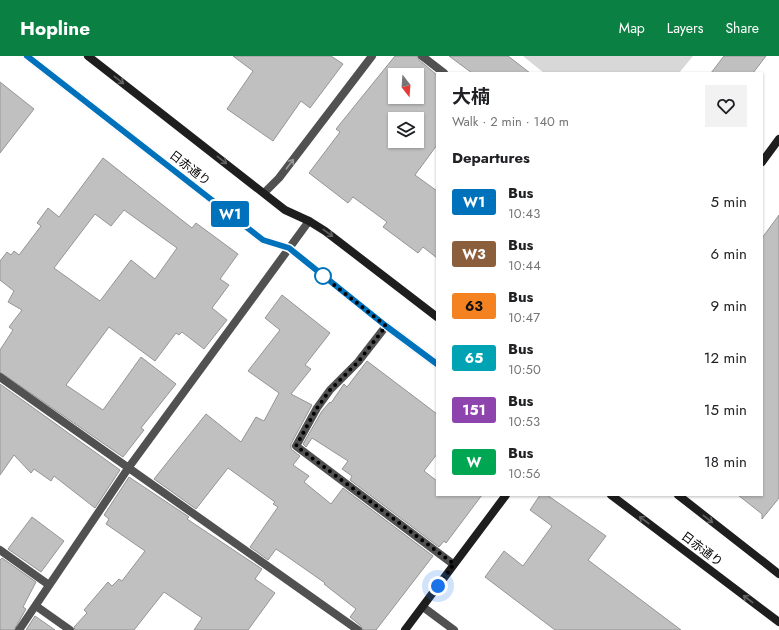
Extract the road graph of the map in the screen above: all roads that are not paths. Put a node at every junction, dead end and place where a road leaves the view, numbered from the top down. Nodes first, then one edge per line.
1 (27, 56) edge
2 (88, 56) edge
3 (372, 56) edge
4 (422, 56) edge
5 (443, 72) edge
6 (779, 139) edge
7 (763, 161) edge
8 (264, 193) junction
9 (309, 220) junction
10 (289, 248) junction
11 (436, 315) edge
12 (386, 326) junction
13 (436, 363) edge
14 (0, 377) edge
15 (129, 467) junction
16 (505, 496) edge
17 (612, 496) edge
18 (679, 496) edge
19 (0, 550) edge
20 (454, 564) junction
21 (779, 574) edge
22 (49, 585) junction
23 (36, 606) junction
24 (423, 607) junction
25 (779, 622) edge
26 (19, 630) edge
27 (70, 630) edge
28 (358, 630) edge
29 (405, 630) edge
30 (454, 630) edge

1 - 10 main road, 日赤通り
2 -> 8 main road
8 -> 3 street
4 - 5 street
6 - 7 main road
8 - 9 main road
9 - 10 street
9 -> 11 main road
10 - 12 main road, 日赤通り
10 - 15 street
12 - 13 main road, 日赤通り
12 - 20 street
14 - 15 street
15 - 22 street
15 - 28 street
16 - 20 main road
25 -> 17 main road, 日赤通り
18 -> 21 main road
19 - 22 street
20 - 24 main road
22 - 23 street
23 - 26 street
23 - 27 street
24 - 29 main road
24 - 30 street

